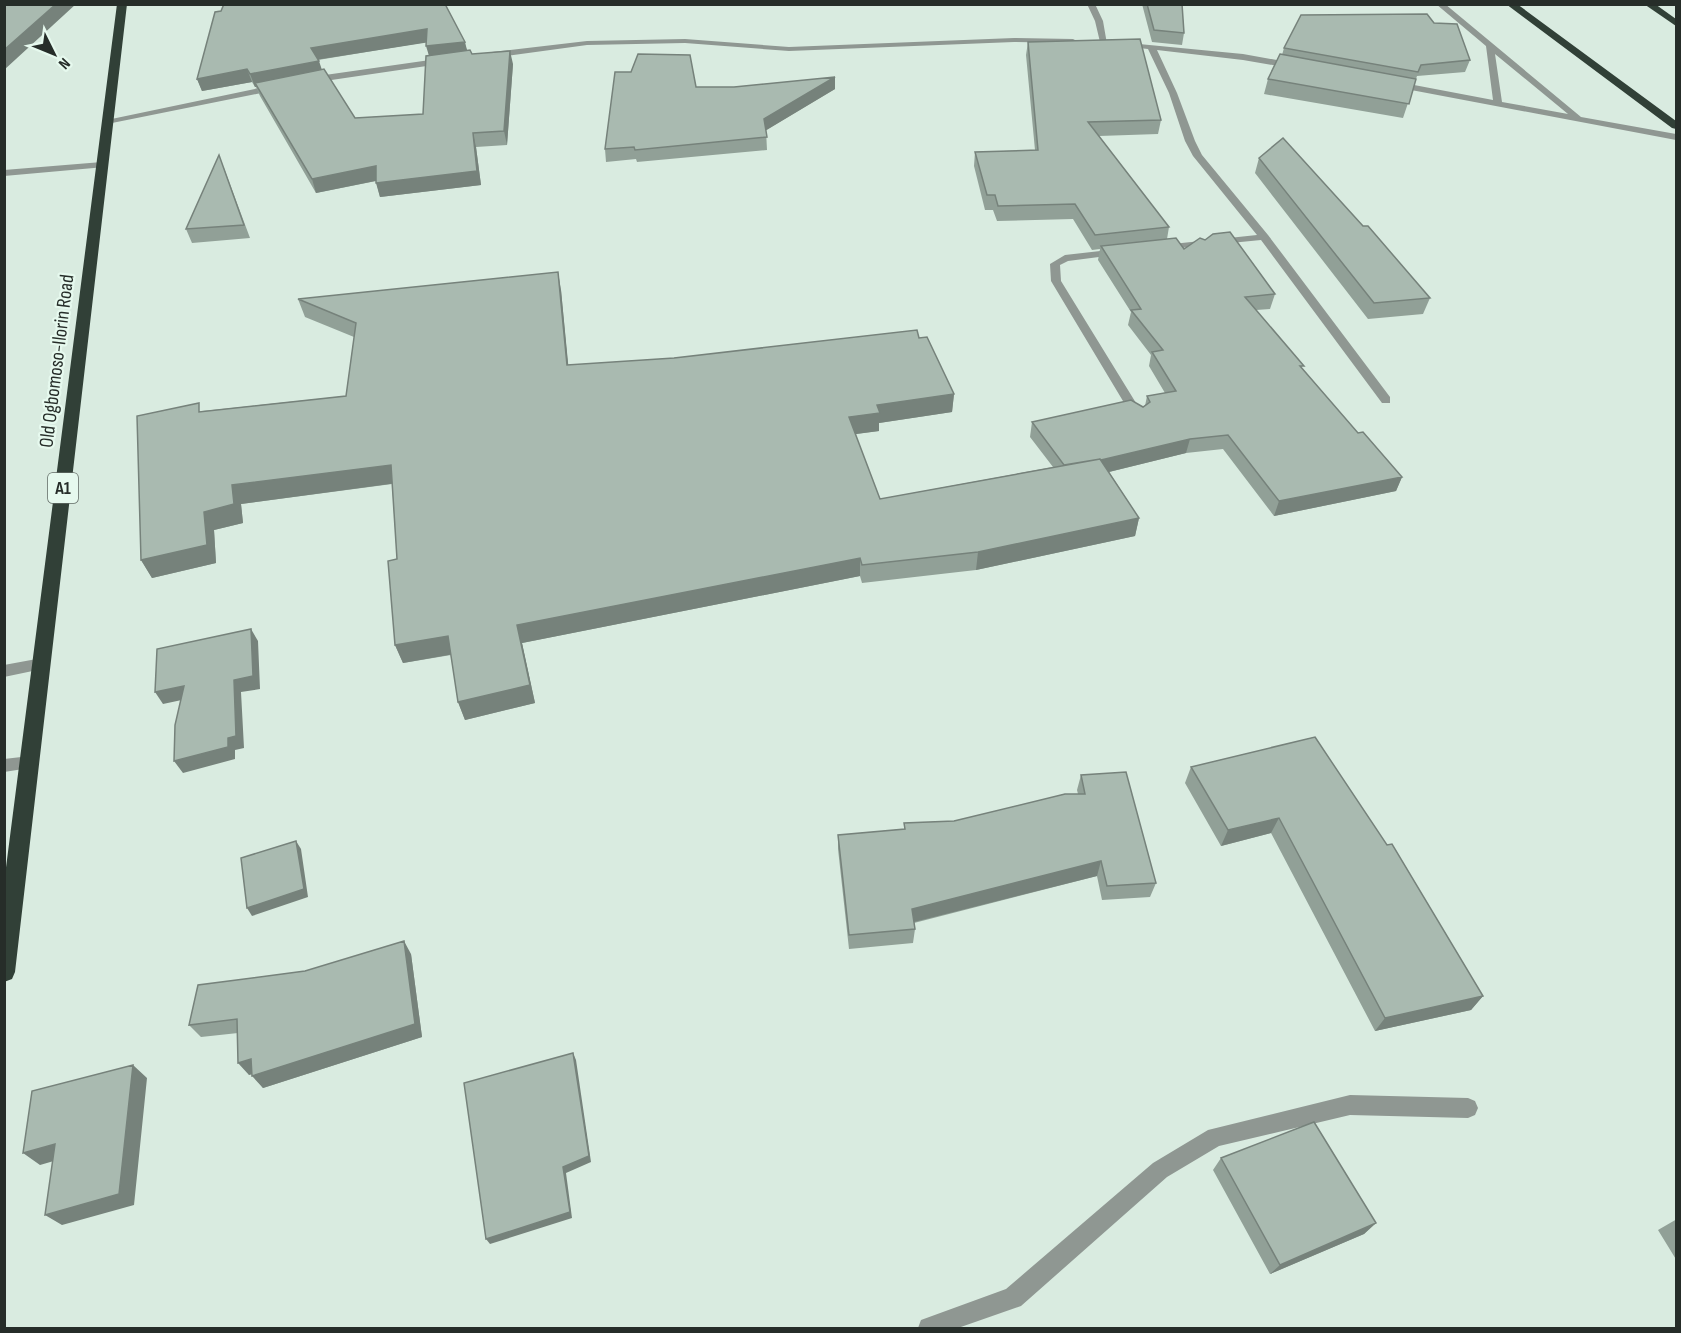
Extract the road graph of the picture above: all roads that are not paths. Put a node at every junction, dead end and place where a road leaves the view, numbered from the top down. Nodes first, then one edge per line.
1 (122, 4) edge
2 (1091, 4) edge
3 (1440, 4) edge
4 (1510, 4) edge
5 (1648, 4) edge
6 (1677, 23) edge
7 (1081, 42) edge
8 (1092, 42) edge
9 (1104, 42) junction
10 (1490, 46) junction
11 (1151, 47) junction
12 (486, 55) edge
13 (453, 60) edge
14 (1309, 69) edge
15 (305, 81) edge
16 (1386, 83) edge
17 (294, 84) edge
18 (1498, 104) junction
19 (1578, 119) junction
20 (107, 121) junction
21 (1677, 126) edge
22 (1677, 137) edge
23 (102, 165) junction
24 (4, 172) edge
25 (1264, 237) junction
26 (1386, 400) dead end
27 (1138, 416) edge
28 (42, 664) junction
29 (4, 671) edge
30 (30, 762) junction
31 (4, 766) edge
32 (4, 972) edge
33 (1468, 1108) dead end
34 (929, 1329) edge

1 - 20 highway, Old Ogbomoso-Ilorin Road / A1
2 - 9 street
3 - 10 street
4 - 21 highway
5 - 6 highway
7 - 12 street
8 - 9 street
9 - 11 street
10 - 18 street
10 - 19 street
11 - 14 street
11 - 25 street
13 - 15 street
16 - 18 street
17 - 20 street
18 - 19 street
19 - 22 street
20 - 23 highway, Old Ogbomoso-Ilorin Road / A1
23 - 24 street
23 - 28 highway, Old Ogbomoso-Ilorin Road / A1
25 - 26 street
25 - 27 street
28 - 29 street
28 - 30 highway, Old Ogbomoso-Ilorin Road / A1
30 - 31 street
30 - 32 highway, Old Ogbomoso-Ilorin Road / A1
33 - 34 street

